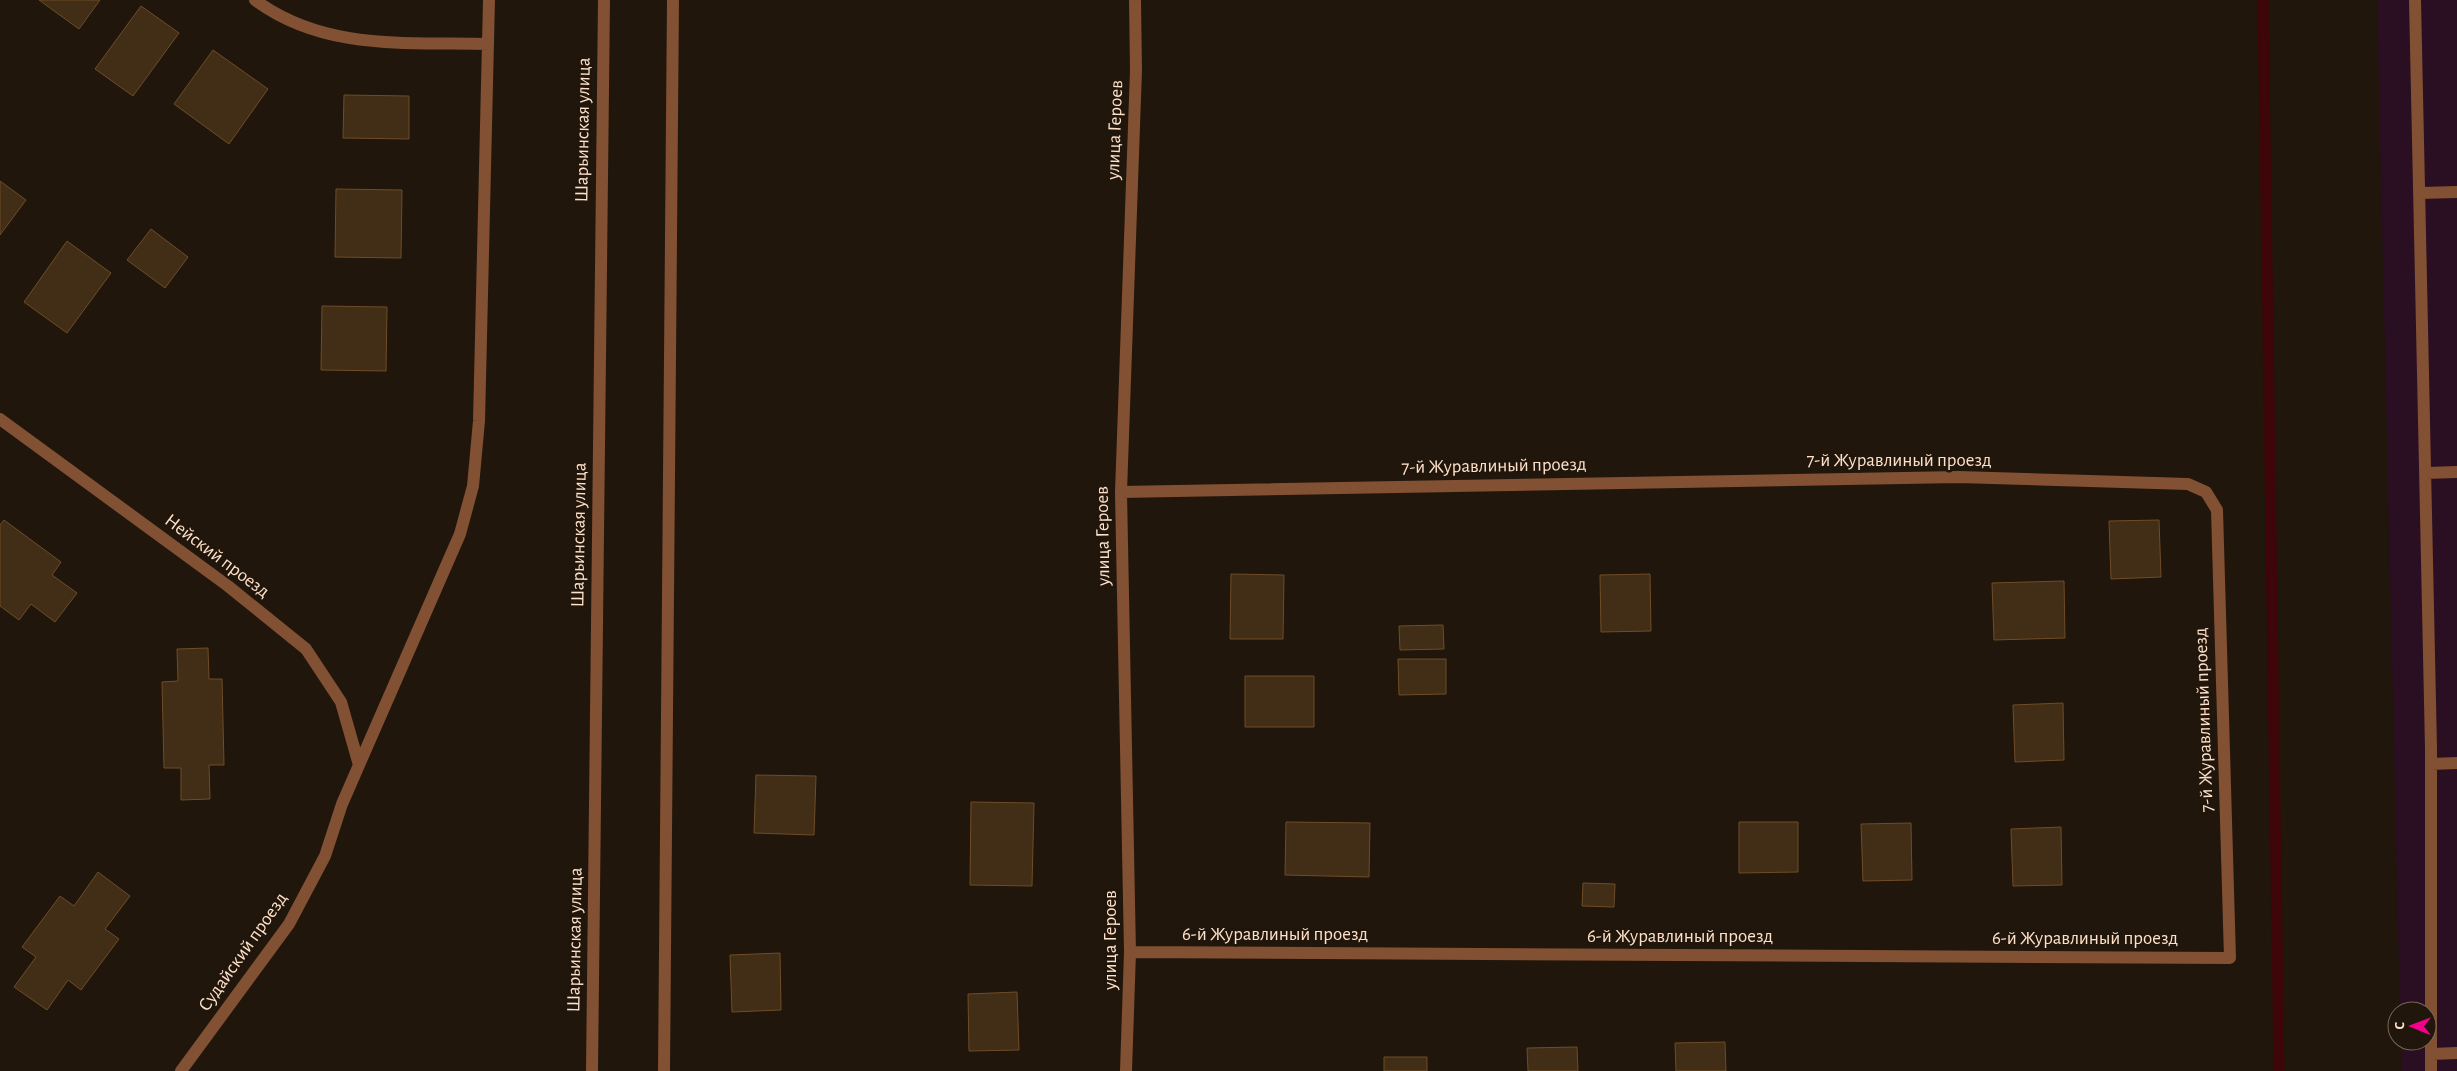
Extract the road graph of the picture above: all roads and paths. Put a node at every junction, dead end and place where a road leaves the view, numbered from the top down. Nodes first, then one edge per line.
1 (255, 0) edge
2 (489, 0) edge
3 (604, 0) edge
4 (673, 0) edge
5 (1135, 0) edge
6 (2415, 0) edge
7 (488, 44) junction
8 (2457, 192) edge
9 (2420, 193) junction
10 (0, 419) edge
11 (2426, 472) junction
12 (2457, 472) edge
13 (1121, 492) junction
14 (2457, 763) edge
15 (2431, 764) junction
16 (359, 765) junction
17 (1130, 952) junction
18 (2230, 958) joint
19 (2457, 1053) edge
20 (2431, 1054) junction
21 (181, 1071) edge
22 (592, 1071) edge
23 (664, 1071) edge
24 (1126, 1071) edge
25 (2432, 1071) edge

1 - 7 street
2 - 7 street
3 - 22 street, Шарьинская улица
4 - 23 street
5 - 13 street, улица Героев
6 - 9 street
7 - 16 street
8 - 9 street
9 - 11 street
10 - 16 street, Нейский проезд
11 - 12 street
11 - 15 street
13 - 17 street, улица Героев
13 - 18 street, 7-й Журавлиный проезд
14 - 15 street
15 - 20 street
16 - 21 street, Судайский проезд
17 - 18 street, 6-й Журавлиный проезд
17 - 24 street, улица Героев
19 - 20 street
20 - 25 street

